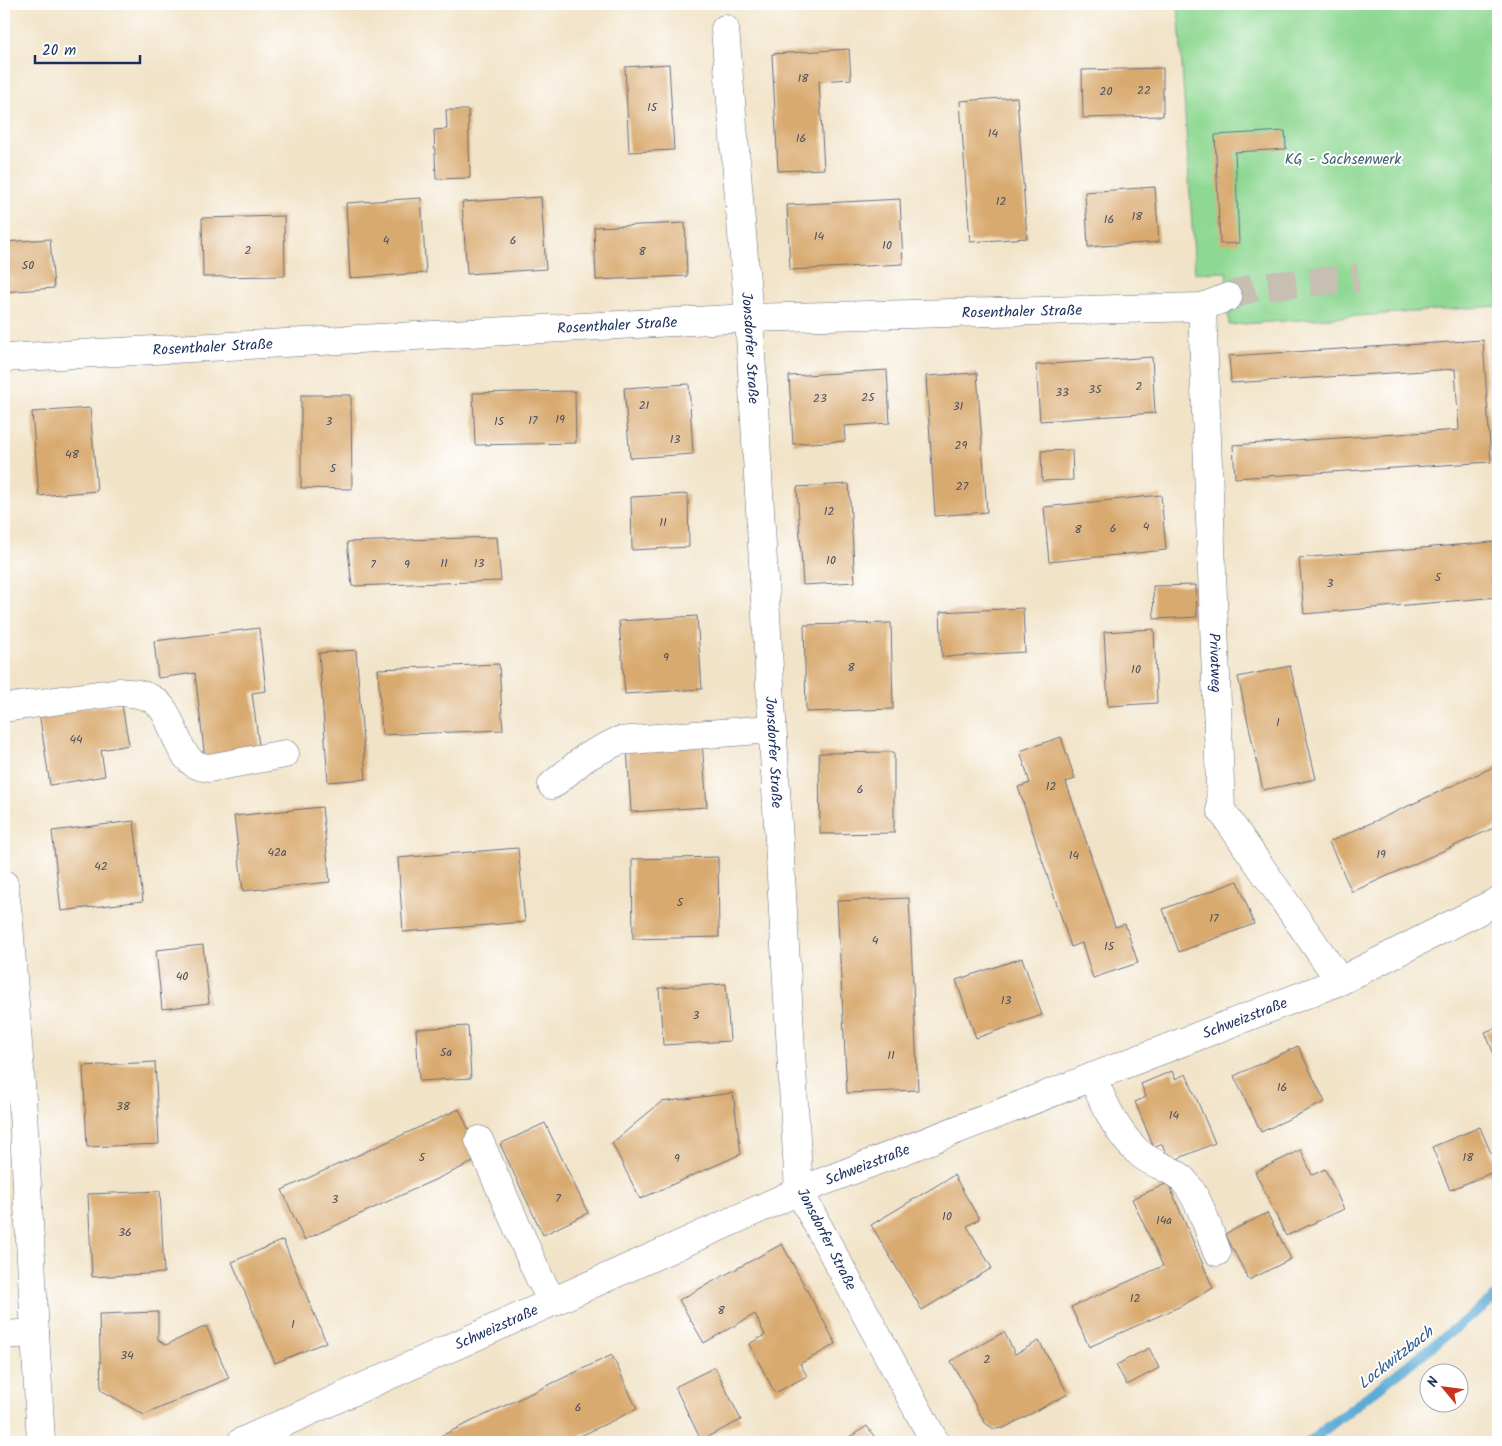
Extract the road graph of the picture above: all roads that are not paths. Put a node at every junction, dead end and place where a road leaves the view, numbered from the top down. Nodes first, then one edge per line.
1 (725, 29) dead end
2 (1228, 297) tunnel mouth
3 (1202, 307) junction
4 (749, 318) junction
5 (4, 358) edge
6 (4, 708) edge
7 (772, 729) junction
8 (285, 754) dead end
9 (552, 785) dead end
10 (4, 884) edge
11 (1498, 901) edge
12 (1340, 981) junction
13 (1092, 1077) junction
14 (13, 1113) edge
15 (479, 1140) dead end
16 (799, 1191) junction
17 (1217, 1252) dead end
18 (553, 1302) junction
19 (34, 1333) junction
20 (4, 1335) edge
21 (41, 1442) edge
22 (241, 1442) edge
23 (935, 1442) edge

1 - 4 street, Jonsdorfer Straße
2 - 3 street, Rosenthaler Straße
3 - 4 street, Rosenthaler Straße
3 - 12 street, Privatweg
4 - 5 street, Rosenthaler Straße
4 - 7 street, Jonsdorfer Straße
6 - 8 street
7 - 9 street
7 - 16 street, Jonsdorfer Straße
10 - 14 street
11 - 12 street, Schweizstraße
12 - 13 street, Schweizstraße
13 - 16 street, Schweizstraße
13 - 17 street
14 - 19 street
15 - 18 street
16 - 18 street, Schweizstraße
16 - 23 street, Jonsdorfer Straße
18 - 22 street, Schweizstraße
19 - 20 street
19 - 21 street

